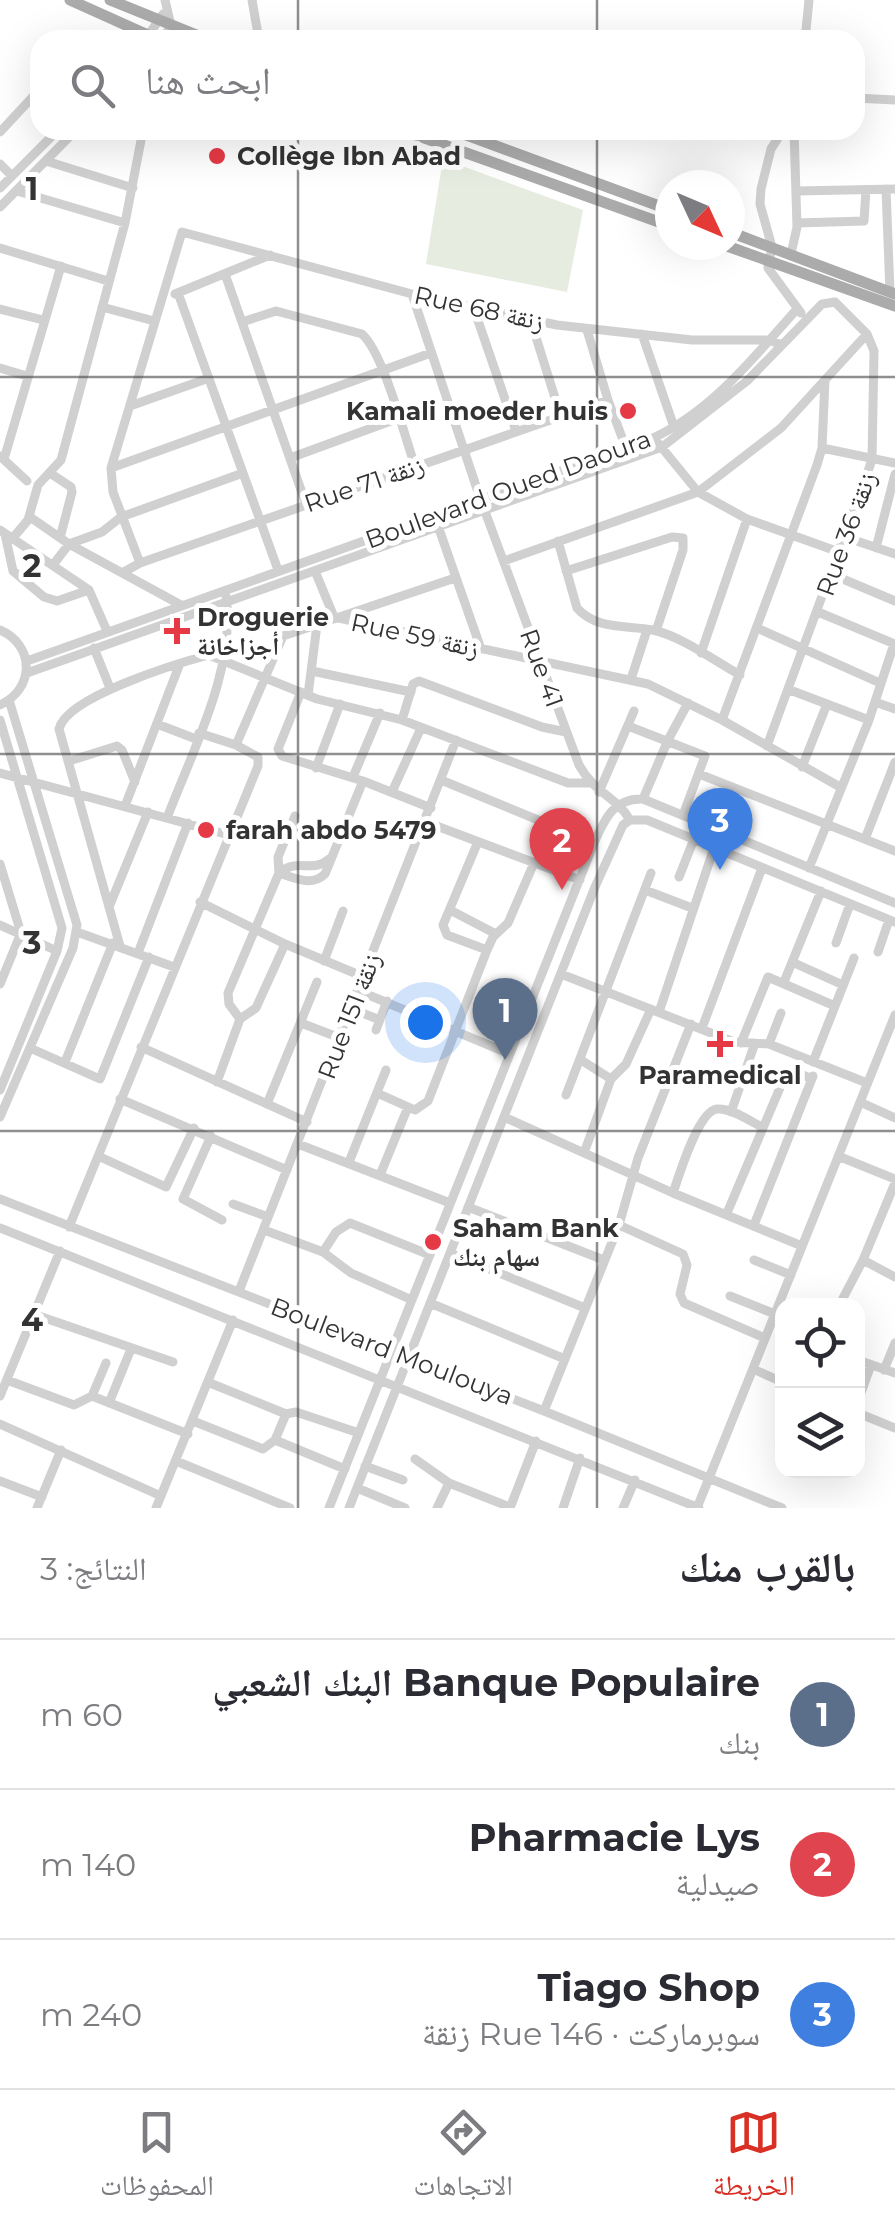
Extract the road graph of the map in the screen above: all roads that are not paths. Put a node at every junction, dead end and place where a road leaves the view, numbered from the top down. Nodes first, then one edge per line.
1 (70, 0) edge
2 (110, 0) edge
3 (252, 0) edge
4 (810, 0) edge
5 (165, 4) edge
6 (165, 24) junction
7 (135, 30) edge
8 (161, 30) edge
9 (182, 30) edge
10 (257, 30) edge
11 (806, 30) edge
12 (865, 98) edge
13 (30, 100) edge
14 (895, 100) edge
15 (0, 132) edge
16 (48, 140) edge
17 (67, 140) edge
18 (141, 140) edge
19 (430, 140) edge
20 (480, 140) edge
21 (778, 140) edge
22 (794, 140) edge
23 (46, 162) junction
24 (0, 164) edge
25 (12, 176) junction
26 (0, 188) edge
27 (134, 188) junction
28 (890, 189) edge
29 (866, 190) junction
30 (17, 191) junction
31 (797, 191) junction
32 (655, 204) edge
33 (0, 207) edge
34 (655, 221) edge
35 (125, 223) junction
36 (797, 223) junction
37 (892, 226) edge
38 (745, 237) edge
39 (772, 247) junction
40 (0, 248) edge
41 (745, 253) edge
42 (791, 254) junction
43 (270, 255) junction
44 (768, 261) junction
45 (61, 266) junction
46 (225, 274) junction
47 (108, 282) junction
48 (178, 293) junction
49 (892, 293) edge
50 (412, 294) junction
51 (161, 300) junction
52 (473, 306) junction
53 (895, 306) edge
54 (102, 307) junction
55 (0, 309) edge
56 (797, 309) junction
57 (530, 318) junction
58 (807, 318) junction
59 (43, 320) junction
60 (154, 321) junction
61 (242, 322) junction
62 (588, 330) junction
63 (642, 334) junction
64 (867, 334) junction
65 (769, 340) junction
66 (782, 345) junction
67 (432, 353) junction
68 (0, 368) edge
69 (382, 372) junction
70 (27, 376) junction
71 (208, 378) junction
72 (825, 380) junction
73 (608, 400) junction
74 (130, 406) junction
75 (273, 409) junction
76 (561, 417) junction
77 (399, 418) junction
78 (226, 425) junction
79 (674, 426) junction
80 (0, 429) edge
81 (516, 431) junction
82 (11, 432) junction
83 (653, 438) junction
84 (466, 447) junction
85 (662, 447) junction
86 (626, 448) junction
87 (822, 448) junction
88 (2, 458) edge
89 (290, 458) junction
90 (872, 460) junction
91 (895, 462) edge
92 (415, 466) junction
93 (111, 468) junction
94 (50, 473) junction
95 (243, 474) junction
96 (895, 474) edge
97 (28, 481) dead end
98 (698, 492) junction
99 (480, 498) junction
100 (306, 504) junction
101 (485, 511) junction
102 (30, 516) junction
103 (121, 516) junction
104 (747, 519) junction
105 (260, 520) junction
106 (438, 526) junction
107 (792, 534) junction
108 (4, 535) edge
109 (845, 537) junction
110 (65, 541) junction
111 (558, 541) junction
112 (876, 548) junction
113 (840, 552) junction
114 (895, 554) edge
115 (504, 561) junction
116 (140, 562) junction
117 (54, 565) junction
118 (278, 570) junction
119 (566, 570) junction
120 (315, 572) junction
121 (122, 573) junction
122 (831, 574) junction
123 (455, 578) junction
124 (225, 589) junction
125 (89, 590) junction
126 (227, 601) junction
127 (895, 601) edge
128 (181, 604) junction
129 (818, 612) junction
130 (334, 618) junction
131 (317, 625) junction
132 (757, 628) junction
133 (0, 630) edge
134 (652, 630) junction
135 (107, 631) junction
136 (895, 644) edge
137 (94, 648) junction
138 (481, 649) junction
139 (805, 649) junction
140 (701, 654) junction
141 (27, 660) junction
142 (226, 661) junction
143 (541, 663) junction
144 (179, 666) junction
145 (312, 671) junction
146 (27, 673) junction
147 (740, 675) junction
148 (264, 676) junction
149 (630, 679) junction
150 (880, 683) junction
151 (110, 688) junction
152 (790, 690) junction
153 (412, 692) junction
154 (304, 693) junction
155 (4, 702) edge
156 (875, 702) junction
157 (688, 703) junction
158 (340, 704) junction
159 (827, 704) junction
160 (895, 709) edge
161 (634, 711) dead end
162 (380, 713) junction
163 (0, 720) edge
164 (402, 720) junction
165 (722, 720) junction
166 (869, 720) junction
167 (157, 724) junction
168 (628, 726) junction
169 (420, 728) junction
170 (566, 732) junction
171 (198, 736) junction
172 (456, 740) junction
173 (668, 740) junction
174 (236, 745) junction
175 (767, 746) junction
176 (69, 761) junction
177 (895, 762) edge
178 (802, 766) junction
179 (316, 768) junction
180 (0, 773) edge
181 (699, 774) junction
182 (18, 778) junction
183 (358, 779) junction
184 (441, 780) junction
185 (32, 782) junction
186 (135, 782) junction
187 (589, 783) junction
188 (840, 787) junction
189 (392, 792) junction
190 (599, 792) junction
191 (79, 794) junction
192 (643, 798) junction
193 (618, 804) junction
194 (126, 806) junction
195 (431, 808) junction
196 (148, 812) junction
197 (684, 814) junction
198 (294, 816) dead end
199 (167, 818) junction
200 (630, 820) junction
201 (426, 822) junction
202 (188, 823) junction
203 (824, 824) junction
204 (229, 836) junction
205 (865, 839) junction
206 (694, 840) junction
207 (594, 842) junction
208 (478, 844) junction
209 (714, 848) junction
210 (895, 851) edge
211 (329, 859) junction
212 (0, 864) edge
213 (534, 864) junction
214 (762, 868) junction
215 (809, 868) junction
216 (279, 873) junction
217 (651, 873) dead end
218 (679, 877) dead end
219 (580, 880) junction
220 (646, 890) junction
221 (821, 891) junction
222 (200, 902) junction
223 (895, 903) edge
224 (850, 904) junction
225 (110, 907) junction
226 (692, 908) junction
227 (450, 910) junction
228 (343, 911) dead end
229 (892, 921) edge
230 (0, 925) edge
231 (254, 928) junction
232 (76, 932) junction
233 (20, 933) junction
234 (496, 934) junction
235 (836, 943) dead end
236 (285, 944) junction
237 (116, 945) junction
238 (486, 950) junction
239 (57, 951) junction
240 (878, 952) dead end
241 (144, 955) junction
242 (854, 958) dead end
243 (324, 960) junction
244 (792, 962) junction
245 (174, 967) junction
246 (560, 974) junction
247 (364, 976) junction
248 (317, 982) dead end
249 (784, 982) junction
250 (0, 984) edge
251 (844, 985) junction
252 (359, 991) junction
253 (608, 992) junction
254 (387, 1000) junction
255 (835, 1006) junction
256 (352, 1009) junction
257 (655, 1010) junction
258 (782, 1013) dead end
259 (895, 1015) edge
260 (240, 1019) junction
261 (301, 1023) junction
262 (696, 1026) junction
263 (456, 1030) junction
264 (340, 1038) junction
265 (741, 1043) junction
266 (755, 1043) junction
267 (768, 1044) junction
268 (30, 1048) junction
269 (141, 1048) junction
270 (510, 1054) junction
271 (581, 1060) junction
272 (65, 1062) junction
273 (815, 1063) junction
274 (386, 1070) dead end
275 (611, 1079) junction
276 (812, 1079) junction
277 (218, 1082) junction
278 (868, 1084) junction
279 (3, 1093) edge
280 (377, 1094) junction
281 (566, 1095) dead end
282 (120, 1099) junction
283 (860, 1102) junction
284 (268, 1104) junction
285 (408, 1107) junction
286 (731, 1112) junction
287 (0, 1117) edge
288 (504, 1117) junction
289 (895, 1118) edge
290 (307, 1122) junction
291 (762, 1127) junction
292 (194, 1128) junction
293 (211, 1136) junction
294 (298, 1144) junction
295 (584, 1153) junction
296 (98, 1156) junction
297 (838, 1156) junction
298 (349, 1162) junction
299 (287, 1170) junction
300 (380, 1174) junction
301 (632, 1175) junction
302 (895, 1181) edge
303 (166, 1187) junction
304 (672, 1193) junction
305 (0, 1199) edge
306 (183, 1199) junction
307 (450, 1203) junction
308 (233, 1204) dead end
309 (468, 1207) junction
310 (727, 1213) junction
311 (268, 1216) junction
312 (222, 1220) dead end
313 (754, 1225) junction
314 (69, 1226) junction
315 (619, 1226) junction
316 (0, 1228) edge
317 (264, 1230) junction
318 (802, 1246) junction
319 (60, 1251) junction
320 (323, 1252) junction
321 (450, 1253) junction
322 (430, 1255) junction
323 (604, 1260) junction
324 (754, 1260) dead end
325 (863, 1260) junction
326 (791, 1275) junction
327 (895, 1276) edge
328 (238, 1291) junction
329 (730, 1296) dead end
330 (782, 1298) edge
331 (843, 1298) edge
332 (412, 1300) junction
333 (430, 1303) junction
334 (585, 1308) junction
335 (33, 1314) junction
336 (775, 1314) joint
337 (233, 1320) junction
338 (770, 1327) junction
339 (775, 1329) edge
340 (766, 1338) junction
341 (895, 1343) edge
342 (131, 1349) junction
343 (390, 1353) junction
344 (564, 1359) junction
345 (408, 1360) junction
346 (106, 1362) dead end
347 (173, 1362) dead end
348 (865, 1363) edge
349 (872, 1366) junction
350 (753, 1370) junction
351 (890, 1372) edge
352 (380, 1379) junction
353 (775, 1379) edge
354 (4, 1382) edge
355 (210, 1382) junction
356 (397, 1386) junction
357 (863, 1388) edge
358 (0, 1396) edge
359 (92, 1396) junction
360 (110, 1404) junction
361 (544, 1411) junction
362 (286, 1414) junction
363 (865, 1416) edge
364 (193, 1421) junction
365 (0, 1424) edge
366 (895, 1428) edge
367 (359, 1433) junction
368 (188, 1434) junction
369 (275, 1440) junction
370 (536, 1440) junction
371 (61, 1450) junction
372 (580, 1458) junction
373 (415, 1460) dead end
374 (176, 1461) junction
375 (366, 1466) junction
376 (344, 1468) junction
377 (709, 1479) junction
378 (403, 1480) dead end
379 (635, 1480) junction
380 (0, 1481) edge
381 (449, 1483) junction
382 (357, 1488) junction
383 (161, 1496) junction
384 (39, 1503) edge
385 (510, 1507) edge
386 (156, 1508) edge
387 (290, 1508) edge
388 (329, 1508) edge
389 (349, 1508) edge
390 (405, 1508) edge
391 (438, 1508) edge
392 (563, 1508) edge
393 (623, 1508) edge
394 (698, 1508) edge
395 (782, 1508) edge

1 - 7 main road
2 - 6 main road
3 - 10 street
4 - 11 street
5 - 6 street
6 - 8 street
6 - 9 main road
12 - 14 street
13 - 15 street
16 - 25 street
17 - 23 street
18 - 27 street
19 - 34 main road
20 - 32 main road
21 - 39 street
22 - 31 street
23 - 27 street
23 - 30 street
24 - 25 street
25 - 26 street
27 - 35 street
28 - 29 street
28 - 37 street
29 - 31 street
29 - 36 street
30 - 33 street
30 - 35 street
31 - 36 street
35 - 47 street
36 - 42 street
37 - 49 street
38 - 39 main road
39 - 42 main road
39 - 44 street
40 - 45 street
41 - 44 main road
42 - 49 main road
43 - 46 street
43 - 50 street, Rue 68 زنقة
43 - 51 street, Rue 68 زنقة
44 - 53 main road
44 - 56 street
45 - 47 street
45 - 59 street
46 - 48 street
46 - 61 street
47 - 54 street
48 - 51 street
48 - 71 street
50 - 52 street, Rue 68 زنقة
50 - 67 street, Rue 41
51 - 60 street
52 - 57 street, Rue 68 زنقة
52 - 81 street
54 - 60 street
54 - 94 street
55 - 59 street
56 - 58 street
56 - 65 street, Boulevard Oued Daoura
57 - 62 street, Rue 68 زنقة
57 - 76 street
58 - 64 street
58 - 66 street, Boulevard Oued Daoura
59 - 70 street
60 - 74 street
61 - 69 street
61 - 75 street
62 - 63 street, Rue 68 زنقة
62 - 73 street
63 - 65 street, Rue 68 زنقة
63 - 79 street
64 - 72 street
64 - 90 street, Rue 36 زنقة
65 - 66 street, Rue 68 زنقة
65 - 79 street, Boulevard Oued Daoura
66 - 85 street, Boulevard Oued Daoura
67 - 69 street
67 - 84 street, Rue 41
68 - 70 street
69 - 75 street
69 - 77 street
70 - 82 street
71 - 74 street
71 - 78 street
72 - 87 street
72 - 98 street
73 - 76 street, Rue 71 زنقة
73 - 86 street
74 - 93 street
75 - 78 street
75 - 89 street
76 - 81 street, Rue 71 زنقة
77 - 89 street
77 - 92 street
78 - 93 street
78 - 95 street
79 - 83 street, Boulevard Oued Daoura
80 - 82 street
81 - 84 street, Rue 71 زنقة
82 - 88 street
83 - 85 street
83 - 86 street, Boulevard Oued Daoura
84 - 92 street, Rue 71 زنقة
84 - 99 street, Rue 41
85 - 98 street
85 - 101 street, Boulevard Oued Daoura
86 - 99 street, Boulevard Oued Daoura
87 - 90 street
87 - 107 street
88 - 97 street
89 - 100 street
90 - 91 street
90 - 109 street, Rue 36 زنقة
92 - 100 street, Rue 71 زنقة
93 - 103 street
94 - 102 street
94 - 110 street
95 - 103 street
95 - 105 street
96 - 112 street
98 - 104 street
98 - 111 street
99 - 101 street, Rue 41
99 - 118 street, Boulevard Oued Daoura
100 - 105 street, Rue 71 زنقة
101 - 106 street, Boulevard Oued Daoura
101 - 115 street, Rue 41
102 - 108 street
102 - 110 street
103 - 110 street
103 - 116 street
104 - 107 street
104 - 140 street
105 - 116 street, Rue 71 زنقة
105 - 118 street
106 - 120 street, Boulevard Oued Daoura
106 - 123 street
107 - 113 street
107 - 132 street
108 - 117 street
108 - 125 street
109 - 112 street
109 - 113 street, Rue 36 زنقة
110 - 117 street
110 - 121 street
111 - 115 street
111 - 119 street
112 - 114 street
113 - 122 street, Rue 36 زنقة
115 - 143 street, Rue 41
116 - 121 street, Rue 71 زنقة
117 - 125 street
118 - 124 street, Boulevard Oued Daoura
119 - 134 street
119 - 134 street
120 - 126 street, Boulevard Oued Daoura
120 - 130 street, Rue 59 زنقة
121 - 128 street
122 - 127 street
122 - 129 street, Rue 36 زنقة
123 - 130 street
123 - 138 street
124 - 126 street
124 - 128 street, Boulevard Oued Daoura
125 - 135 street
126 - 137 street, Boulevard Oued Daoura
126 - 142 street
128 - 135 street, Boulevard Oued Daoura
129 - 136 street
129 - 139 street, Rue 36 زنقة
130 - 131 street
130 - 138 street, Rue 59 زنقة
131 - 145 street
131 - 148 street
132 - 139 street
132 - 147 street
133 - 141 street
134 - 140 street
134 - 149 street
135 - 141 street, Boulevard Oued Daoura
136 - 150 street
137 - 146 street, Boulevard Oued Daoura
137 - 151 street
138 - 143 street, Rue 59 زنقة
139 - 150 street
139 - 152 street, Rue 36 زنقة
140 - 147 street
141 - 146 street
142 - 144 street
142 - 148 street
142 - 171 street
143 - 149 street, Rue 59 زنقة
143 - 170 street, Rue 41
144 - 151 street
144 - 167 street
145 - 153 street
145 - 154 street
146 - 155 street
147 - 165 street
148 - 154 street
148 - 174 street
149 - 157 street, Rue 59 زنقة
150 - 156 street
151 - 176 street
152 - 159 street
152 - 175 street, Rue 36 زنقة
153 - 164 street
153 - 170 street
154 - 158 street
154 - 179 street
155 - 185 street
156 - 160 street
156 - 166 street
157 - 165 street, Rue 59 زنقة
157 - 173 street
158 - 162 street
158 - 179 street
159 - 166 street
159 - 178 street
161 - 168 street
162 - 164 street
162 - 183 street
163 - 182 street
164 - 169 street
165 - 175 street, Rue 59 زنقة
166 - 188 street
167 - 171 street
167 - 186 street
168 - 173 street
168 - 190 street
169 - 172 street
169 - 189 street
170 - 187 street, Rue 41
171 - 174 street
171 - 199 street
172 - 184 street, Rue 151 زنقة
172 - 187 street
173 - 181 street
173 - 192 street
174 - 204 street
175 - 178 street, Rue 59 زنقة
176 - 186 street
176 - 191 street
177 - 205 street
178 - 188 street, Rue 59 زنقة
179 - 183 street
180 - 182 street
181 - 197 street
181 - 203 street
182 - 185 street
182 - 239 street
183 - 189 street
183 - 211 street
184 - 195 street, Rue 151 زنقة
184 - 207 street
185 - 191 street
185 - 232 street
186 - 194 street
187 - 190 street, Rue 41
188 - 203 street
189 - 195 street
190 - 193 street, Rue 41
191 - 194 street
191 - 225 street
192 - 193 street
192 - 197 street
193 - 200 street, Rue 41
193 - 207 street
194 - 196 street
195 - 201 street, Rue 151 زنقة
196 - 199 street
196 - 225 street
197 - 215 street
198 - 216 street
199 - 202 street
200 - 206 street
200 - 246 street
201 - 208 street
201 - 247 street, Rue 151 زنقة
202 - 204 street
202 - 241 street
203 - 205 street
203 - 215 street
204 - 222 street
205 - 210 street
206 - 209 street
206 - 218 street
207 - 219 street
208 - 213 street
208 - 227 street
209 - 214 street
209 - 226 street
211 - 216 street
211 - 216 street
212 - 233 street
213 - 219 street
213 - 234 street
214 - 221 street
214 - 262 street
215 - 223 street
216 - 231 street
217 - 220 street
219 - 270 street
220 - 226 street
220 - 253 street
221 - 224 street
221 - 244 street
222 - 231 street
222 - 245 street
224 - 229 street
224 - 235 street
225 - 237 street
226 - 257 street
227 - 234 street
227 - 238 street
228 - 243 street
229 - 240 street
230 - 233 street
231 - 236 street
231 - 260 street
232 - 237 street
232 - 268 street
233 - 239 street
233 - 250 street
234 - 238 street
236 - 243 street
236 - 260 street
237 - 241 street
237 - 272 street
238 - 263 street
239 - 279 street
241 - 245 street
241 - 272 street
242 - 251 street
243 - 247 street
244 - 249 street
244 - 251 street
245 - 269 street
246 - 253 street
246 - 288 street
247 - 252 street, Rue 151 زنقة
248 - 261 street
249 - 255 street
249 - 265 street
251 - 255 street
252 - 254 street
252 - 256 street, Rue 151 زنقة
253 - 257 street
253 - 271 street
254 - 256 street
254 - 263 street
255 - 273 street
256 - 264 street, Rue 151 زنقة
257 - 262 street
257 - 275 street
258 - 267 street
259 - 278 street
260 - 277 street
261 - 264 street
261 - 284 street
262 - 265 street
262 - 301 street
263 - 270 street
263 - 285 street
264 - 290 street, Rue 151 زنقة
265 - 266 street
266 - 267 street
266 - 286 street
267 - 273 street
268 - 272 street
268 - 279 street
269 - 277 street
269 - 282 street
270 - 307 street
271 - 275 street
271 - 281 street
273 - 276 street
273 - 278 street
274 - 280 street
275 - 295 street
276 - 291 street
276 - 313 street
277 - 284 street
278 - 283 street
279 - 287 street
280 - 285 street
280 - 298 street
282 - 292 street
282 - 296 street
283 - 289 street
283 - 297 street
284 - 290 street
285 - 300 street
286 - 291 street
286 - 304 street
288 - 295 street
288 - 309 street
290 - 294 street, Rue 151 زنقة
291 - 310 street
292 - 293 street
292 - 303 street
293 - 299 street
293 - 306 street
294 - 298 street
294 - 299 street, Rue 151 زنقة
295 - 301 street
296 - 303 street
296 - 314 street
297 - 302 street
297 - 318 street
298 - 300 street
299 - 311 street, Rue 151 زنقة
300 - 307 street
301 - 304 street
301 - 315 street
302 - 325 street
303 - 306 street
304 - 310 street
305 - 314 street, Boulevard Moulouya
306 - 312 street
307 - 322 street
308 - 311 street
309 - 321 street
309 - 323 street
310 - 313 street
311 - 317 street, Rue 151 زنقة
313 - 318 street
314 - 328 street, Boulevard Moulouya
315 - 323 street
315 - 340 street
316 - 319 street, Boulevard Moulouya
317 - 320 street
317 - 328 street, Rue 151 زنقة
318 - 326 street
319 - 335 street
319 - 337 street, Boulevard Moulouya
320 - 322 street
320 - 332 street
321 - 333 street
321 - 334 street
322 - 332 street
323 - 334 street
324 - 326 street
325 - 327 street
325 - 331 street
326 - 330 street
328 - 343 street, Boulevard Moulouya
329 - 336 street
332 - 343 street
333 - 344 street
333 - 345 street
334 - 344 street
335 - 342 street
335 - 354 street
336 - 338 street
337 - 352 street, Boulevard Moulouya
337 - 355 street
338 - 339 street
338 - 340 street
340 - 350 street
341 - 351 street
342 - 347 street
342 - 360 street
343 - 345 street, Boulevard Moulouya
343 - 352 street
344 - 361 street
345 - 356 street
345 - 361 street, Boulevard Moulouya
346 - 359 street
348 - 349 street
349 - 351 street
349 - 357 street
350 - 353 street
350 - 377 street
352 - 356 street, Boulevard Moulouya
352 - 367 street
354 - 358 street
354 - 359 street
355 - 362 street
355 - 364 street
356 - 370 street, Boulevard Moulouya
356 - 375 street
359 - 360 street
360 - 368 street
361 - 377 street, Boulevard Moulouya
362 - 367 street
362 - 369 street
363 - 366 street
364 - 368 street
364 - 369 street
365 - 371 street
367 - 376 street
368 - 374 street
369 - 376 street
370 - 372 street, Boulevard Moulouya
370 - 385 street
371 - 383 street
371 - 384 street
372 - 379 street, Boulevard Moulouya
372 - 392 street
373 - 381 street
374 - 383 street
374 - 387 street
375 - 378 street
375 - 382 street
376 - 388 street
377 - 394 street
377 - 395 street, Boulevard Moulouya
379 - 393 street
379 - 394 street, Boulevard Moulouya
380 - 384 street
381 - 385 street
381 - 391 street
382 - 389 street
382 - 390 street
383 - 386 street

